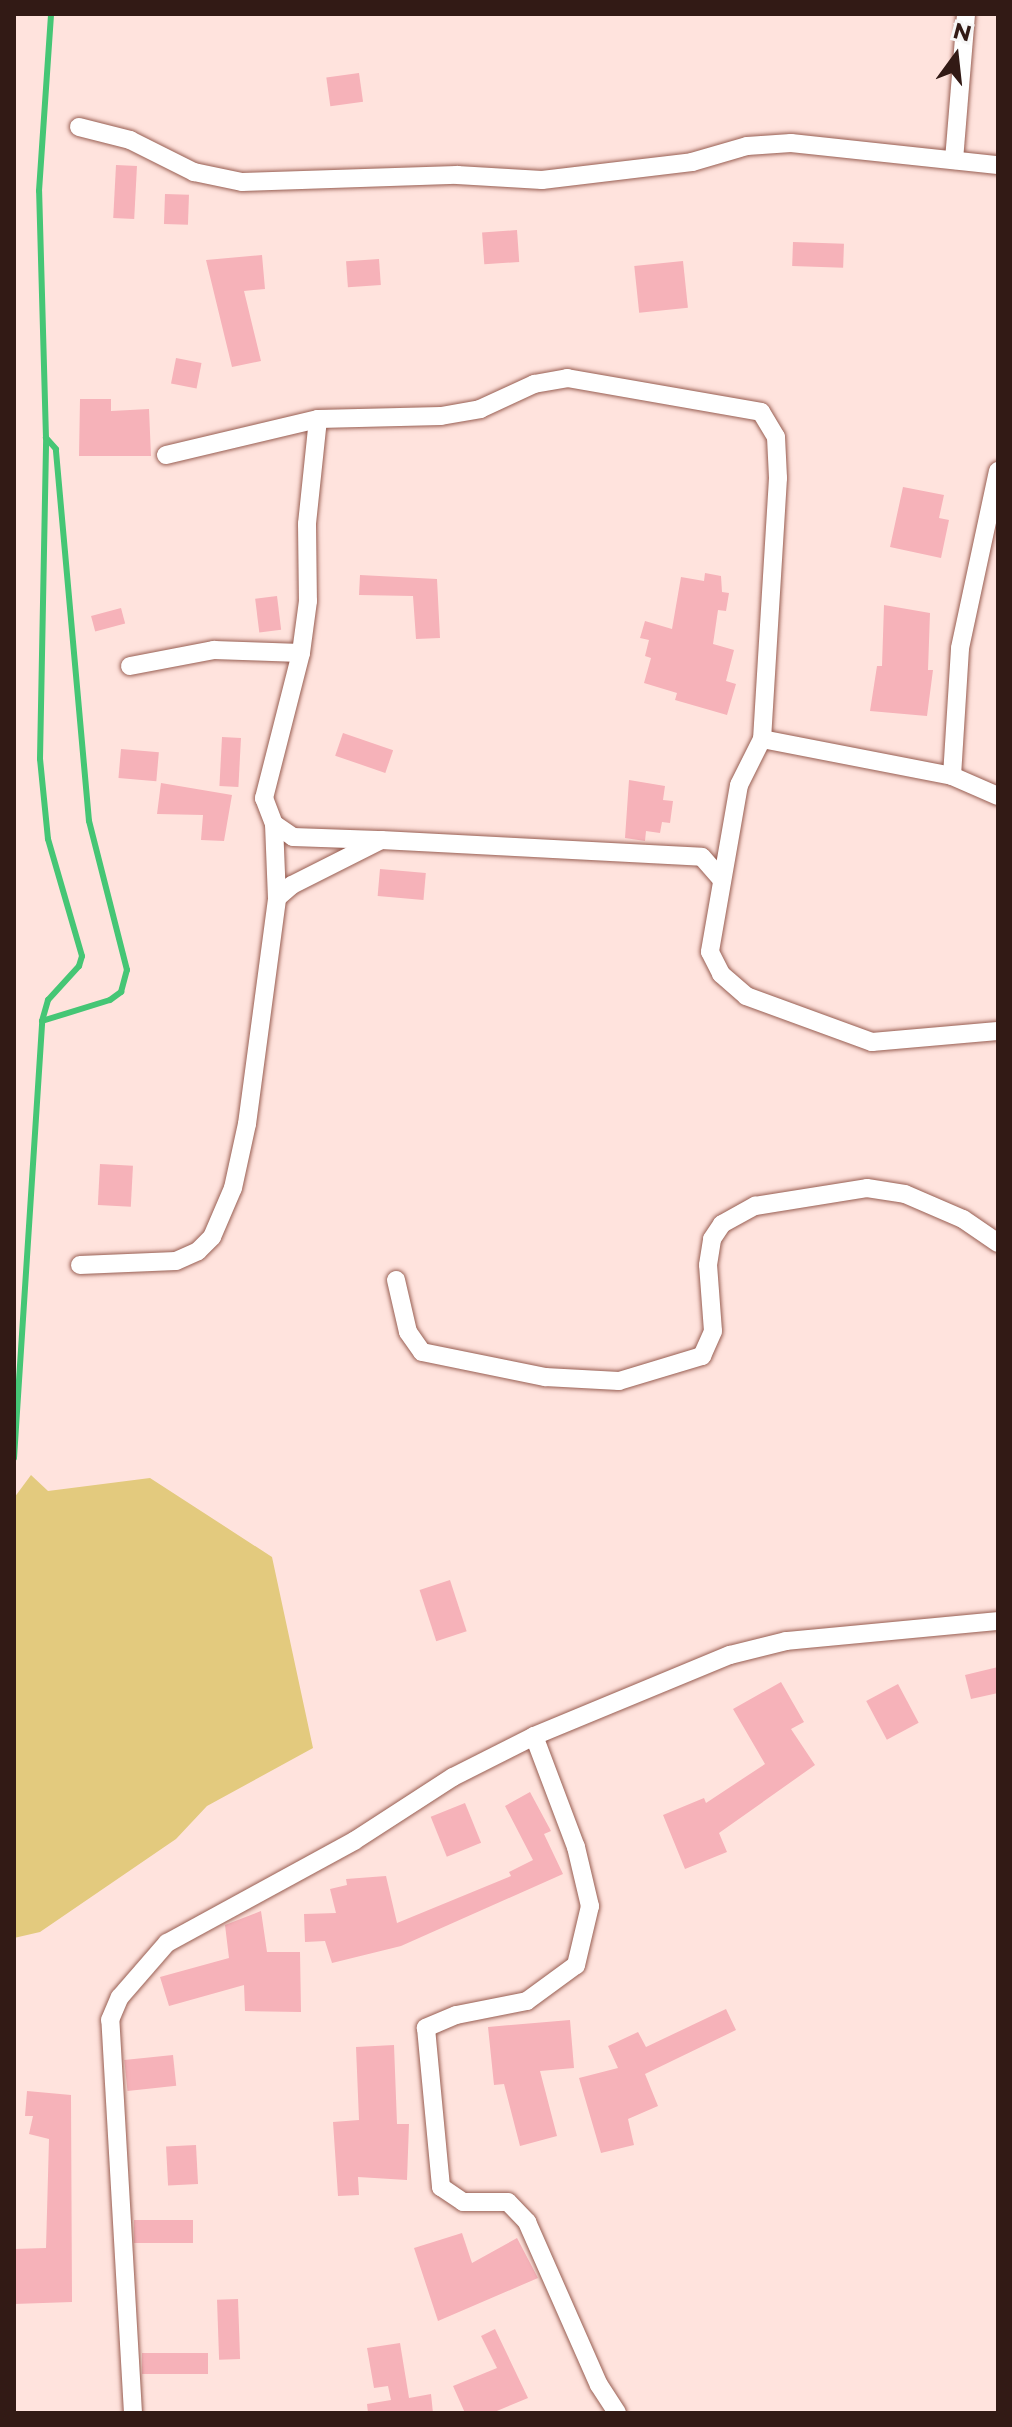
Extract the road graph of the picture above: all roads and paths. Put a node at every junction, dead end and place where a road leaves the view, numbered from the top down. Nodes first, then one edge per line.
1 (966, 14) edge
2 (79, 127) dead end
3 (954, 160) junction
4 (998, 165) edge
5 (318, 419) junction
6 (166, 455) dead end
7 (998, 471) edge
8 (301, 653) junction
9 (130, 666) dead end
10 (762, 739) junction
11 (952, 776) junction
12 (998, 796) edge
13 (274, 824) junction
14 (381, 840) junction
15 (722, 880) junction
16 (277, 898) junction
17 (998, 1031) edge
18 (998, 1243) edge
19 (80, 1265) dead end
20 (396, 1280) dead end
21 (998, 1621) edge
22 (534, 1736) junction
23 (133, 2413) edge
24 (617, 2413) edge

1 - 3 street
2 - 3 street
3 - 4 street
5 - 6 street
5 - 8 street
5 - 10 street
7 - 11 street
8 - 9 street
8 - 13 street
10 - 11 street
10 - 15 street
11 - 12 street
13 - 14 street
13 - 16 street
14 - 15 street
14 - 16 street
15 - 17 street
16 - 19 street
18 - 20 street
21 - 22 street
22 - 23 street
22 - 24 street

